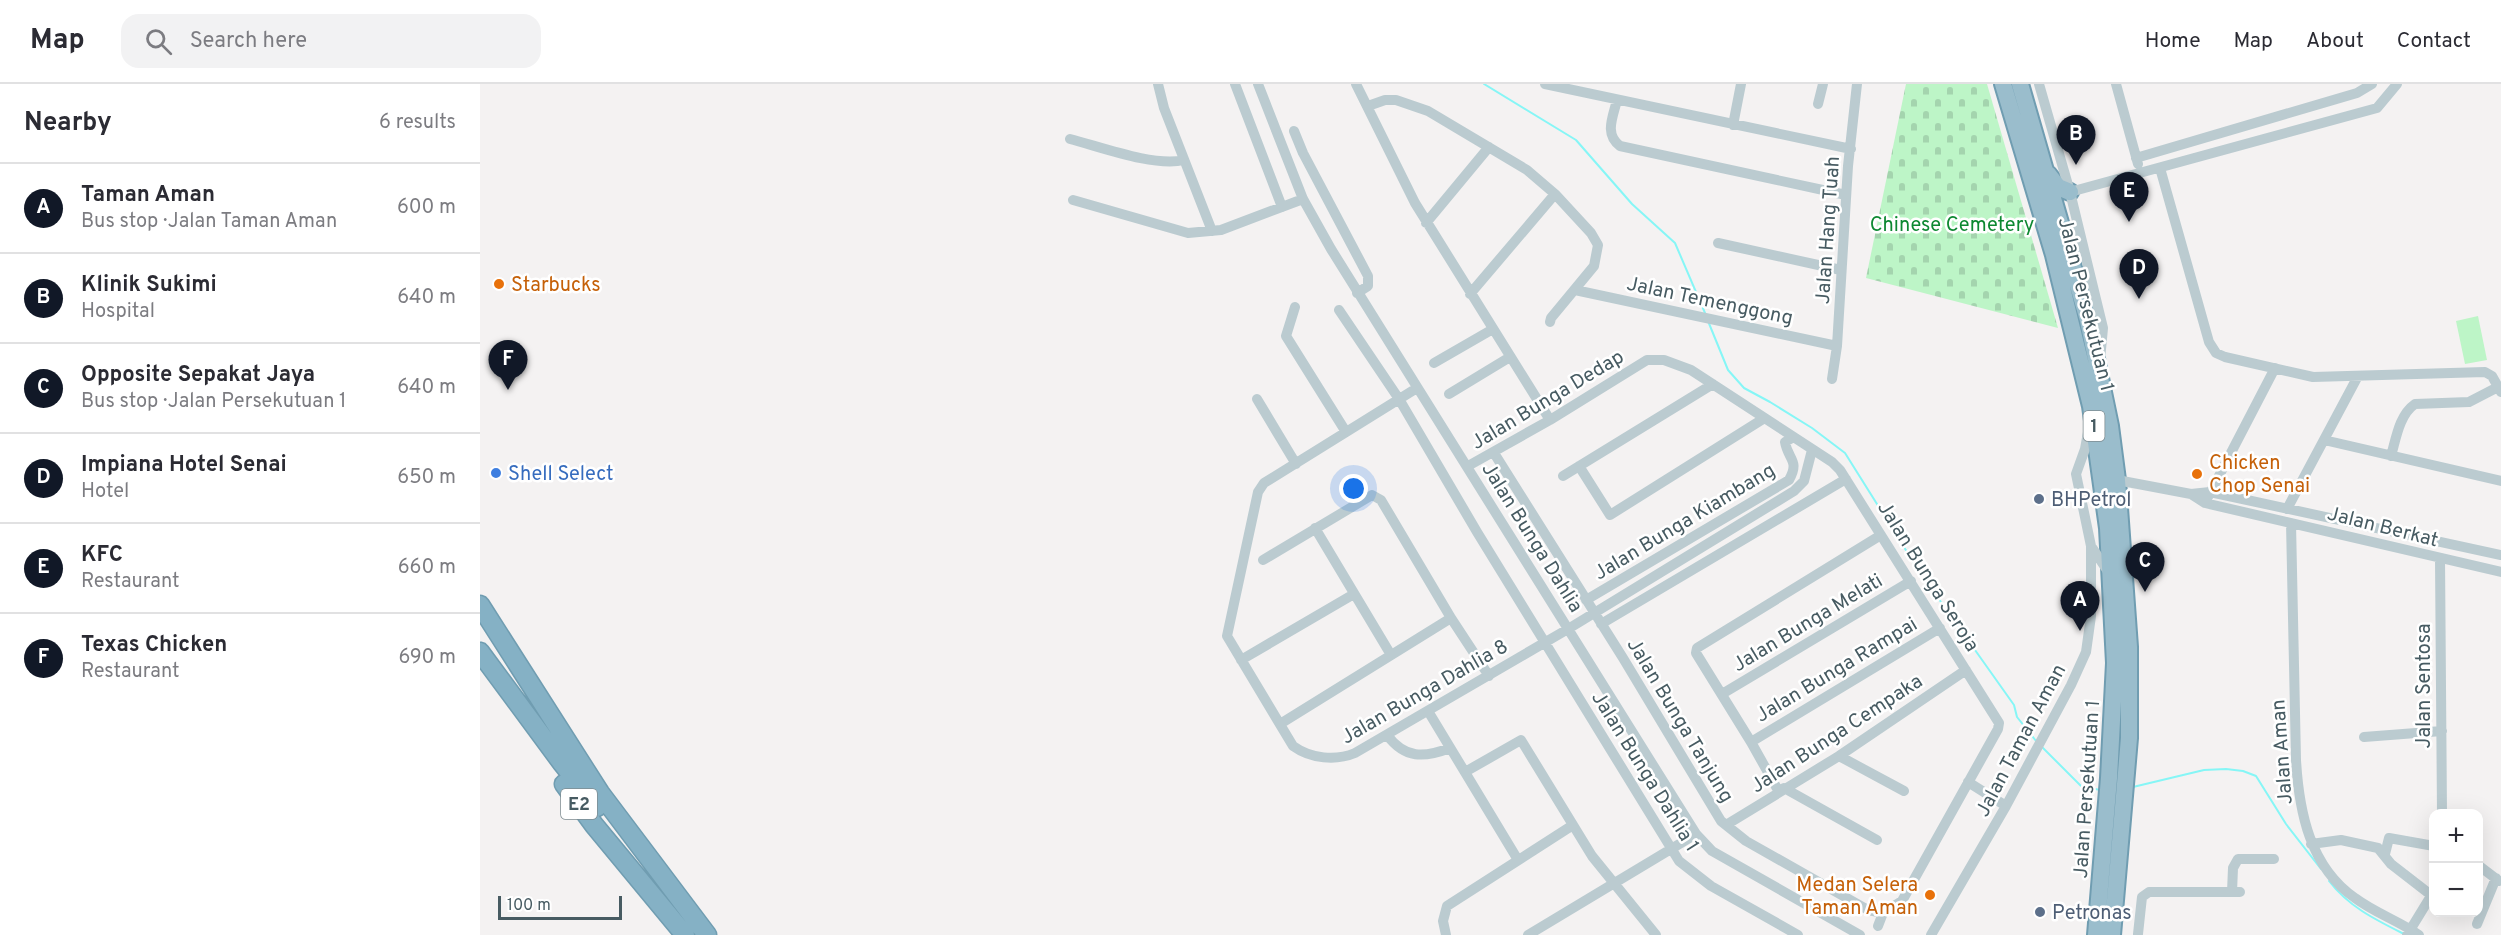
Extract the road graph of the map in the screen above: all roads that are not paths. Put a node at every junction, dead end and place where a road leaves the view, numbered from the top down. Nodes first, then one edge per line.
1 (1158, 84) edge
2 (1235, 84) edge
3 (1258, 84) edge
4 (1356, 84) edge
5 (1545, 84) edge
6 (1741, 84) edge
7 (1823, 84) edge
8 (1857, 84) edge
9 (2003, 84) edge
10 (2020, 84) edge
11 (2039, 84) edge
12 (2116, 84) edge
13 (2372, 84) edge
14 (2397, 84) edge
15 (1617, 100) junction
16 (1818, 104) dead end
17 (1368, 106) junction
18 (1733, 125) junction
19 (1294, 131) dead end
20 (1071, 139) dead end
21 (1489, 147) junction
22 (1851, 149) junction
23 (2136, 158) junction
24 (1184, 160) junction
25 (2044, 168) junction
26 (2160, 168) junction
27 (2141, 173) junction
28 (2070, 192) junction
29 (1555, 194) junction
30 (1846, 195) junction
31 (1302, 199) junction
32 (1073, 200) dead end
33 (1282, 207) junction
34 (1426, 223) junction
35 (1212, 231) junction
36 (1718, 243) dead end
37 (1841, 270) junction
38 (1575, 290) junction
39 (1357, 293) junction
40 (1470, 294) junction
41 (1295, 307) dead end
42 (1339, 310) dead end
43 (1550, 322) dead end
44 (1493, 329) junction
45 (1837, 346) junction
46 (1510, 357) junction
47 (1644, 362) joint
48 (1434, 363) dead end
49 (2275, 368) junction
50 (2098, 371) junction
51 (2358, 376) junction
52 (1833, 379) dead end
53 (1713, 384) junction
54 (1417, 388) junction
55 (2500, 389) edge
56 (1449, 394) dead end
57 (1257, 399) dead end
58 (1399, 399) junction
59 (2091, 406) junction
60 (1763, 419) junction
61 (1550, 420) junction
62 (1347, 432) junction
63 (1792, 438) junction
64 (2324, 440) junction
65 (1812, 450) junction
66 (1494, 453) junction
67 (2391, 456) junction
68 (1296, 464) junction
69 (1468, 466) junction
70 (1579, 466) junction
71 (1563, 476) dead end
72 (1846, 479) junction
73 (2118, 480) junction
74 (2501, 481) edge
75 (2210, 492) junction
76 (2191, 494) junction
77 (2205, 503) junction
78 (2287, 509) junction
79 (2291, 523) junction
80 (1315, 528) junction
81 (1881, 535) junction
82 (2091, 546) junction
83 (2501, 555) edge
84 (2440, 559) junction
85 (1263, 560) dead end
86 (2501, 572) edge
87 (2109, 573) junction
88 (1911, 581) junction
89 (1354, 594) junction
90 (1586, 600) junction
91 (480, 605) edge
92 (1595, 613) junction
93 (1451, 618) junction
94 (1602, 624) junction
95 (1940, 628) junction
96 (1568, 629) junction
97 (1545, 643) junction
98 (480, 652) edge
99 (1390, 655) junction
100 (1241, 660) junction
101 (480, 668) edge
102 (1966, 670) junction
103 (1489, 676) junction
104 (1722, 694) junction
105 (1428, 711) junction
106 (1280, 724) junction
107 (2442, 731) junction
108 (1387, 735) junction
109 (2364, 737) dead end
110 (1751, 742) junction
111 (1450, 748) junction
112 (1839, 756) junction
113 (1465, 772) junction
114 (1968, 782) junction
115 (1782, 790) junction
116 (1904, 791) dead end
117 (2006, 806) junction
118 (2442, 809) edge
119 (1573, 825) junction
120 (1726, 825) junction
121 (1696, 834) junction
122 (1877, 840) dead end
123 (2311, 844) junction
124 (2429, 845) edge
125 (1671, 850) junction
126 (2385, 854) junction
127 (2274, 859) dead end
128 (1518, 860) junction
129 (2483, 869) edge
130 (2498, 880) edge
131 (1612, 883) junction
132 (2429, 891) edge
133 (2429, 899) edge
134 (1883, 913) junction
135 (2477, 924) dead end
136 (1878, 926) dead end
137 (2412, 933) edge
138 (1654, 934) edge
139 (2138, 934) edge
140 (685, 935) edge
141 (706, 935) edge
142 (1446, 935) edge
143 (1528, 935) edge
144 (1798, 935) edge
145 (1860, 935) edge
146 (1931, 935) edge
147 (2096, 935) edge
148 (2112, 935) edge

1 - 24 street
2 - 33 street
3 - 31 street, Jalan Bunga Dahlia
4 - 17 street
5 - 15 street
6 - 18 street
7 - 16 street
8 - 22 street, Jalan Hang Tuah
9 - 59 highway, Jalan Persekutuan 1 / 1
10 - 25 highway, Jalan Persekutuan 1 / 1
11 - 28 street
12 - 23 street
13 - 23 street
14 - 26 street
15 - 18 street
15 - 30 street
17 - 21 street
17 - 34 street
18 - 22 street
19 - 39 street
20 - 24 street
21 - 29 street
21 - 34 street
22 - 30 street, Jalan Hang Tuah
23 - 27 street
24 - 35 street
25 - 28 highway
25 - 50 highway, Jalan Persekutuan 1 / 1
26 - 27 street
26 - 49 street
27 - 28 street
28 - 50 street
29 - 38 street
29 - 40 street
30 - 37 street, Jalan Hang Tuah
31 - 33 street
31 - 39 street, Jalan Bunga Dahlia
32 - 35 street
33 - 35 street
34 - 40 street
36 - 37 street
37 - 45 street, Jalan Hang Tuah
38 - 43 street
38 - 45 street, Jalan Temenggong
39 - 54 street, Jalan Bunga Dahlia
40 - 44 street
41 - 62 street
42 - 58 street, Jalan Bunga Dahlia 1
44 - 46 street
44 - 48 street
45 - 52 street, Jalan Hang Tuah
46 - 56 street
46 - 61 street
47 - 53 street, Jalan Bunga Seroja
47 - 61 street, Jalan Bunga Dedap
49 - 51 street
49 - 75 street
50 - 73 highway, Jalan Persekutuan 1 / 1
51 - 55 street
51 - 64 street
53 - 60 street, Jalan Bunga Seroja
53 - 70 street
54 - 58 street, Jalan Bunga Dahlia 8
54 - 69 street, Jalan Bunga Dahlia
55 - 67 street
57 - 68 street
58 - 62 street, Jalan Bunga Dahlia 8
58 - 97 street, Jalan Bunga Dahlia 1
59 - 82 street
59 - 87 highway, Jalan Persekutuan 1 / 1
60 - 63 street, Jalan Bunga Seroja
60 - 70 street
61 - 66 street, Jalan Bunga Dedap
62 - 68 street, Jalan Bunga Dahlia 8
63 - 65 street, Jalan Bunga Seroja
63 - 90 street, Jalan Bunga Kiambang
64 - 67 street
64 - 78 street
65 - 72 street, Jalan Bunga Seroja
65 - 92 street, Jalan Bunga Dahlia 8
66 - 69 street, Jalan Bunga Dedap
66 - 90 street, Jalan Bunga Tanjung
67 - 74 street
68 - 100 street, Jalan Bunga Dahlia 8
69 - 96 street, Jalan Bunga Dahlia
70 - 71 street
72 - 81 street, Jalan Bunga Seroja
72 - 94 street
73 - 76 street, Jalan Berkat
73 - 148 highway, Jalan Persekutuan 1 / 1
75 - 76 street
75 - 77 street
75 - 78 street
76 - 77 street, Jalan Berkat
77 - 79 street, Jalan Berkat
78 - 83 street
79 - 84 street, Jalan Berkat
79 - 123 street, Jalan Aman
80 - 85 street
80 - 89 street
80 - 93 street
81 - 88 street, Jalan Bunga Seroja
81 - 104 street
82 - 87 street
82 - 117 street, Jalan Taman Aman
84 - 86 street, Jalan Berkat
84 - 107 street, Jalan Sentosa
87 - 147 highway, Jalan Persekutuan 1 / 1
88 - 95 street, Jalan Bunga Seroja
88 - 104 street, Jalan Bunga Melati
89 - 99 street
89 - 100 street
90 - 92 street, Jalan Bunga Tanjung
91 - 141 highway
92 - 94 street, Jalan Bunga Tanjung
92 - 96 street, Jalan Bunga Dahlia 8
93 - 99 street
93 - 103 street
94 - 120 street, Jalan Bunga Tanjung
95 - 102 street, Jalan Bunga Seroja
95 - 110 street, Jalan Bunga Rampai
96 - 97 street, Jalan Bunga Dahlia 8
96 - 121 street, Jalan Bunga Dahlia
97 - 103 street, Jalan Bunga Dahlia 8
97 - 125 street, Jalan Bunga Dahlia 1
98 - 141 highway, E2
99 - 106 street
100 - 106 street, Jalan Bunga Dahlia 8
101 - 140 highway, E2
102 - 112 street, Jalan Bunga Cempaka
102 - 114 street, Jalan Bunga Seroja
103 - 105 street, Jalan Bunga Dahlia 8
104 - 110 street
105 - 108 street, Jalan Bunga Dahlia 8
105 - 111 street
106 - 108 street, Jalan Bunga Dahlia 8
107 - 109 street
107 - 118 street, Jalan Sentosa
108 - 111 street
110 - 115 street
111 - 113 street
112 - 115 street, Jalan Bunga Cempaka
112 - 116 street
113 - 119 street
113 - 128 street
114 - 117 street
114 - 134 street, Jalan Bunga Seroja
115 - 120 street, Jalan Bunga Cempaka
115 - 122 street
117 - 146 street, Jalan Taman Aman
119 - 128 street
119 - 131 street
120 - 134 street, Jalan Bunga Tanjung
121 - 125 street
121 - 145 street, Jalan Bunga Dahlia
123 - 126 street
123 - 137 street, Jalan Aman
124 - 126 street
125 - 131 street
125 - 144 street, Jalan Bunga Dahlia 1
126 - 132 street
127 - 139 street
128 - 142 street
129 - 130 street
130 - 135 street
131 - 138 street
131 - 143 street
133 - 137 street
134 - 136 street

